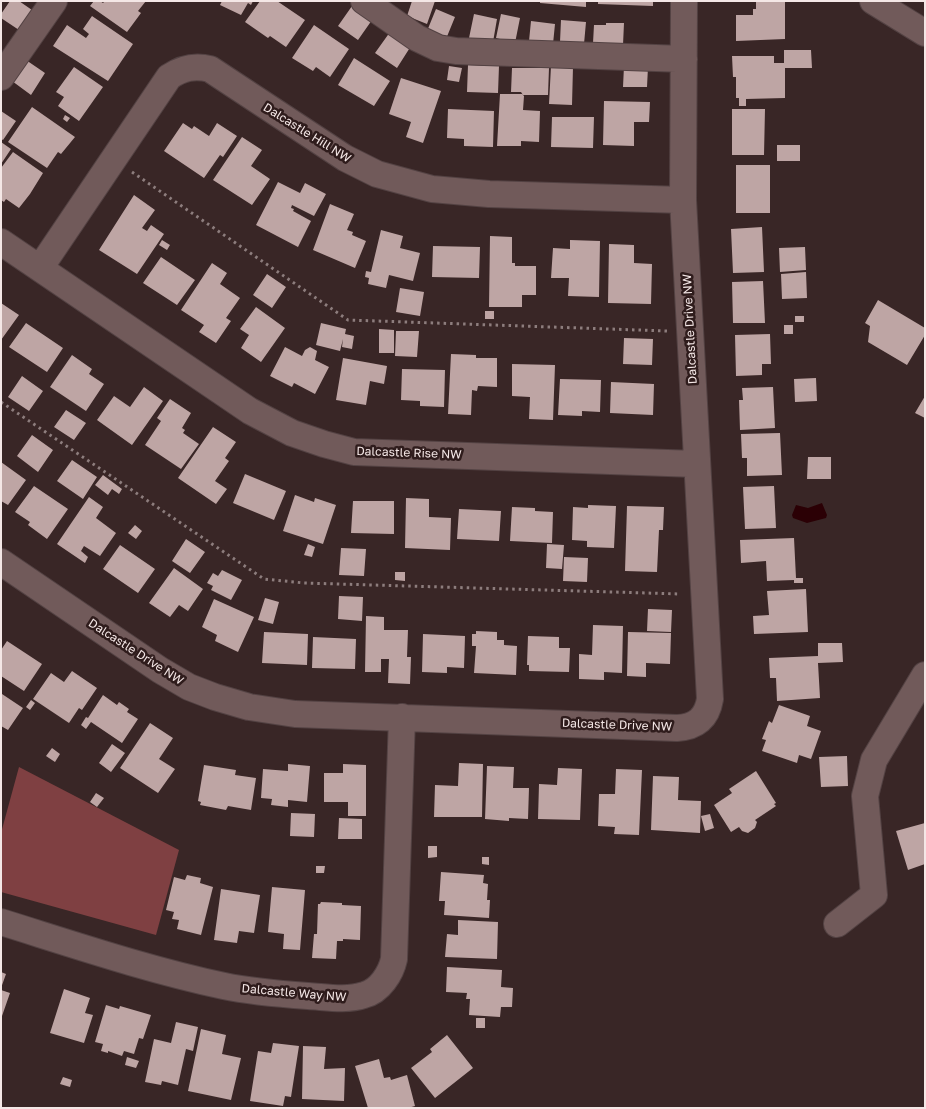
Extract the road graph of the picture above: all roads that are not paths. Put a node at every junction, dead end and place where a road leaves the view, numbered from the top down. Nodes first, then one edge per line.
1 (54, 1) edge
2 (364, 1) edge
3 (684, 1) edge
4 (873, 1) edge
5 (925, 33) edge
6 (684, 59) junction
7 (1, 77) edge
8 (683, 200) junction
9 (1, 242) edge
10 (40, 268) junction
11 (696, 464) junction
12 (1, 562) edge
13 (925, 675) edge
14 (402, 717) junction
15 (1, 922) edge
16 (837, 924) dead end

1 - 7 street
2 - 6 street
3 - 6 street, Dalcastle Drive NW
4 - 5 street
6 - 8 street, Dalcastle Drive NW
8 - 10 street, Dalcastle Hill NW
8 - 11 street, Dalcastle Drive NW
9 - 10 street, Dalcastle Rise NW
10 - 11 street, Dalcastle Rise NW
11 - 14 street, Dalcastle Drive NW
12 - 14 street, Dalcastle Drive NW
13 - 16 street
14 - 15 street, Dalcastle Way NW

